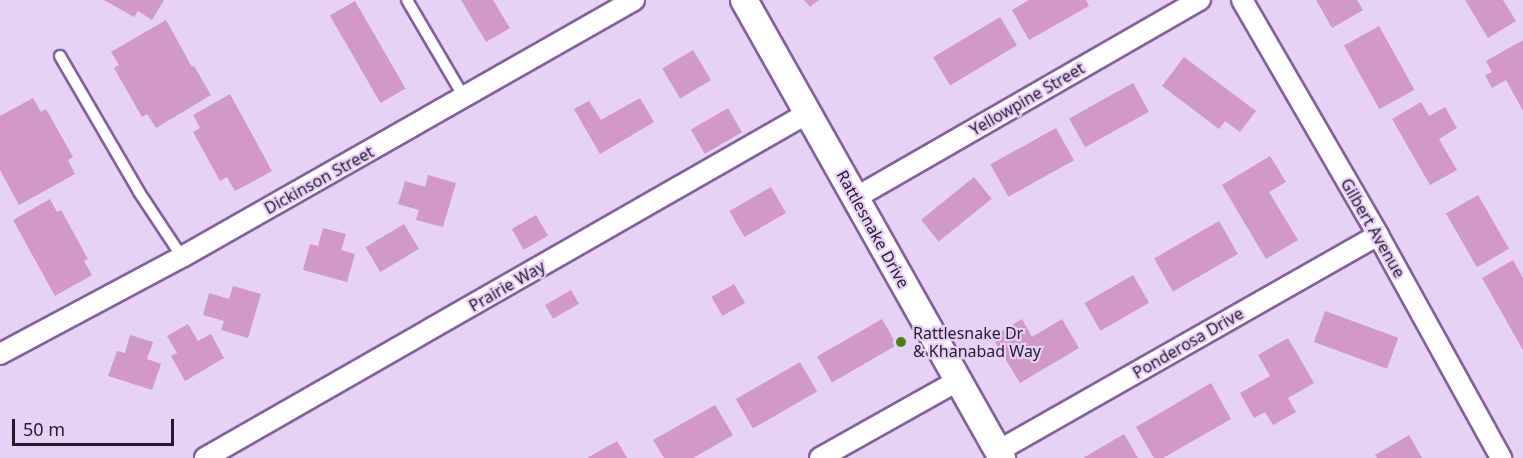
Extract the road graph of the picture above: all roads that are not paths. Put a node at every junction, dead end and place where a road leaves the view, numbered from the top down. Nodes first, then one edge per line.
1 (407, 0) edge
2 (634, 0) edge
3 (744, 0) edge
4 (1200, 0) edge
5 (1242, 0) edge
6 (60, 56) dead end
7 (464, 97) junction
8 (808, 114) junction
9 (855, 198) junction
10 (1378, 235) junction
11 (182, 257) junction
12 (0, 354) edge
13 (959, 380) junction
14 (1000, 454) edge
15 (206, 458) edge
16 (820, 458) edge
17 (1501, 458) edge

1 - 7 lane
2 - 7 street, Dickinson Street
3 - 8 street, Rattlesnake Drive
4 - 9 street, Yellowpine Street
5 - 10 street, Gilbert Avenue
6 - 11 lane
7 - 11 street, Dickinson Street
8 - 9 street, Rattlesnake Drive
8 - 15 street, Prairie Way
9 - 13 street, Rattlesnake Drive
10 - 14 street, Ponderosa Drive
10 - 17 street, Gilbert Avenue
11 - 12 street, Dickinson Street
13 - 14 street, Rattlesnake Drive
13 - 16 street

